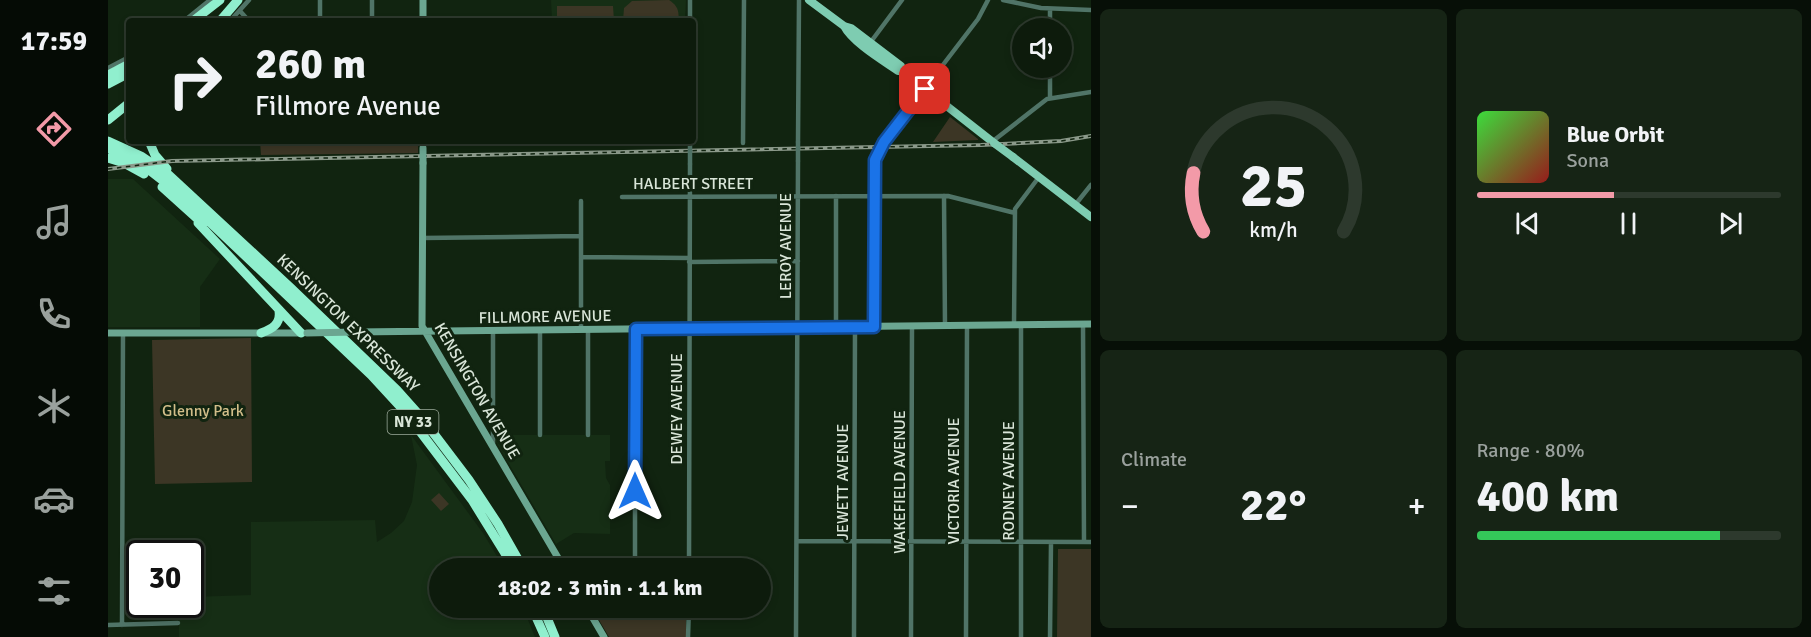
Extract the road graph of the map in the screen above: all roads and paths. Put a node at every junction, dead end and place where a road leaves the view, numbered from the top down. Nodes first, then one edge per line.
1 (210, 0) edge
2 (222, 0) edge
3 (249, 0) edge
4 (320, 0) edge
5 (372, 0) edge
6 (423, 0) edge
7 (690, 0) edge
8 (744, 0) edge
9 (799, 0) edge
10 (809, 0) edge
11 (902, 0) edge
12 (988, 0) edge
13 (1003, 0) edge
14 (237, 6) edge
15 (1050, 9) junction
16 (1091, 10) edge
17 (188, 18) edge
18 (198, 18) edge
19 (206, 18) edge
20 (217, 18) edge
21 (223, 18) edge
22 (247, 18) edge
23 (320, 18) edge
24 (372, 18) edge
25 (423, 18) edge
26 (690, 18) edge
27 (1050, 18) edge
28 (868, 45) junction
29 (126, 59) edge
30 (126, 66) edge
31 (108, 68) edge
32 (108, 75) edge
33 (126, 75) edge
34 (1050, 78) edge
35 (108, 84) edge
36 (925, 89) junction
37 (1091, 92) edge
38 (1050, 97) junction
39 (126, 105) edge
40 (108, 120) edge
41 (108, 141) edge
42 (994, 142) junction
43 (743, 143) dead end
44 (150, 144) edge
45 (690, 144) edge
46 (423, 145) edge
47 (108, 148) edge
48 (108, 158) edge
49 (169, 175) junction
50 (1039, 177) junction
51 (1091, 185) edge
52 (798, 195) junction
53 (836, 196) junction
54 (874, 196) junction
55 (944, 196) junction
56 (622, 197) dead end
57 (690, 197) junction
58 (581, 201) dead end
59 (1075, 205) junction
60 (189, 212) junction
61 (1015, 213) junction
62 (1091, 217) edge
63 (581, 236) junction
64 (422, 238) junction
65 (581, 257) junction
66 (689, 260) junction
67 (798, 261) junction
68 (286, 295) junction
69 (279, 311) junction
70 (1087, 324) edge
71 (967, 325) junction
72 (1018, 325) junction
73 (912, 326) junction
74 (945, 326) junction
75 (797, 327) junction
76 (836, 327) junction
77 (855, 327) junction
78 (874, 327) junction
79 (689, 328) junction
80 (636, 329) junction
81 (540, 330) junction
82 (584, 330) junction
83 (444, 331) junction
84 (493, 331) junction
85 (425, 332) junction
86 (108, 333) edge
87 (123, 333) junction
88 (261, 333) junction
89 (304, 333) junction
90 (437, 351) junction
91 (540, 435) dead end
92 (588, 435) dead end
93 (493, 446) junction
94 (797, 541) junction
95 (855, 542) junction
96 (911, 542) junction
97 (966, 542) junction
98 (1021, 542) junction
99 (1051, 542) junction
100 (1084, 542) junction
101 (1091, 542) edge
102 (508, 558) edge
103 (518, 558) edge
104 (558, 558) edge
105 (635, 558) edge
106 (689, 558) edge
107 (536, 618) edge
108 (547, 618) edge
109 (593, 618) edge
110 (688, 618) edge
111 (178, 623) dead end
112 (108, 625) edge
113 (122, 625) junction
114 (545, 637) edge
115 (555, 637) edge
116 (604, 637) edge
117 (688, 637) edge
118 (796, 637) edge
119 (854, 637) edge
120 (912, 637) edge
121 (966, 637) edge
122 (1021, 637) edge
123 (1050, 637) edge

1 - 17 street
2 - 18 highway
2 - 19 highway
3 - 14 street
4 - 23 street
5 - 24 street
6 - 25 street
7 - 26 street
8 - 43 street
9 - 52 street, LEROY AVENUE, bridge
10 - 28 main road
11 - 28 street
12 - 36 street
13 - 15 street
14 - 20 highway
14 - 21 highway
14 - 22 street
15 - 16 street
15 - 27 street
28 - 36 main road
29 - 31 street
30 - 32 highway
33 - 35 highway
34 - 38 street
36 - 42 main road
36 - 54 street, bridge
37 - 38 street
38 - 42 street
39 - 40 highway
41 - 49 highway, KENSINGTON EXPRESSWAY / NY 33
42 - 50 main road, bridge
44 - 49 highway
45 - 57 street, DEWEY AVENUE, bridge
46 - 64 street, KENSINGTON AVENUE, bridge
47 - 68 highway, KENSINGTON EXPRESSWAY / NY 33
48 - 60 highway
49 - 103 highway, KENSINGTON EXPRESSWAY / NY 33
50 - 59 main road
50 - 61 street
51 - 59 street
52 - 53 street, HALBERT STREET
52 - 57 street, HALBERT STREET
52 - 67 street, LEROY AVENUE
53 - 54 street, HALBERT STREET
53 - 76 street
54 - 55 street, HALBERT STREET
54 - 78 street
55 - 61 street, HALBERT STREET
55 - 74 street
56 - 57 street, HALBERT STREET
57 - 66 street, DEWEY AVENUE
58 - 63 street
59 - 62 main road
60 - 68 highway
60 - 69 highway
61 - 72 street, RODNEY AVENUE
63 - 64 street
63 - 65 street
64 - 85 street, KENSINGTON AVENUE
65 - 66 street
65 - 82 street
66 - 67 street
66 - 79 street, DEWEY AVENUE
67 - 75 street, LEROY AVENUE
68 - 102 highway, KENSINGTON EXPRESSWAY / NY 33
69 - 88 highway
69 - 89 highway
70 - 72 street, FILLMORE AVENUE
70 - 100 street
71 - 72 street, FILLMORE AVENUE
71 - 74 street, FILLMORE AVENUE
71 - 97 street, VICTORIA AVENUE
72 - 98 street, RODNEY AVENUE
73 - 74 street, FILLMORE AVENUE
73 - 78 street, FILLMORE AVENUE
73 - 96 street, WAKEFIELD AVENUE
75 - 76 street, FILLMORE AVENUE
75 - 79 street, FILLMORE AVENUE
75 - 94 street, LEROY AVENUE
76 - 77 street, FILLMORE AVENUE
77 - 78 street, FILLMORE AVENUE
77 - 95 street, JEWETT AVENUE
79 - 80 street, FILLMORE AVENUE
79 - 106 street, DEWEY AVENUE
80 - 82 street, FILLMORE AVENUE
80 - 105 street
81 - 82 street, FILLMORE AVENUE
81 - 84 street, FILLMORE AVENUE
81 - 91 street
82 - 92 street
83 - 84 street, FILLMORE AVENUE
83 - 85 street, FILLMORE AVENUE
83 - 90 street
84 - 93 street
85 - 89 street, FILLMORE AVENUE, bridge
85 - 90 street, KENSINGTON AVENUE
86 - 87 street, FILLMORE AVENUE
87 - 88 street, FILLMORE AVENUE
87 - 113 street
88 - 89 street, FILLMORE AVENUE
90 - 93 street, KENSINGTON AVENUE
93 - 104 street, KENSINGTON AVENUE
94 - 95 street
94 - 118 street, LEROY AVENUE
95 - 96 street
95 - 119 street, JEWETT AVENUE
96 - 97 street
96 - 120 street, WAKEFIELD AVENUE
97 - 98 street
97 - 121 street, VICTORIA AVENUE
98 - 99 street
98 - 122 street, RODNEY AVENUE
99 - 100 street
99 - 123 street
100 - 101 street
107 - 114 highway
108 - 115 highway
109 - 116 street
110 - 117 street
111 - 113 street
112 - 113 street

